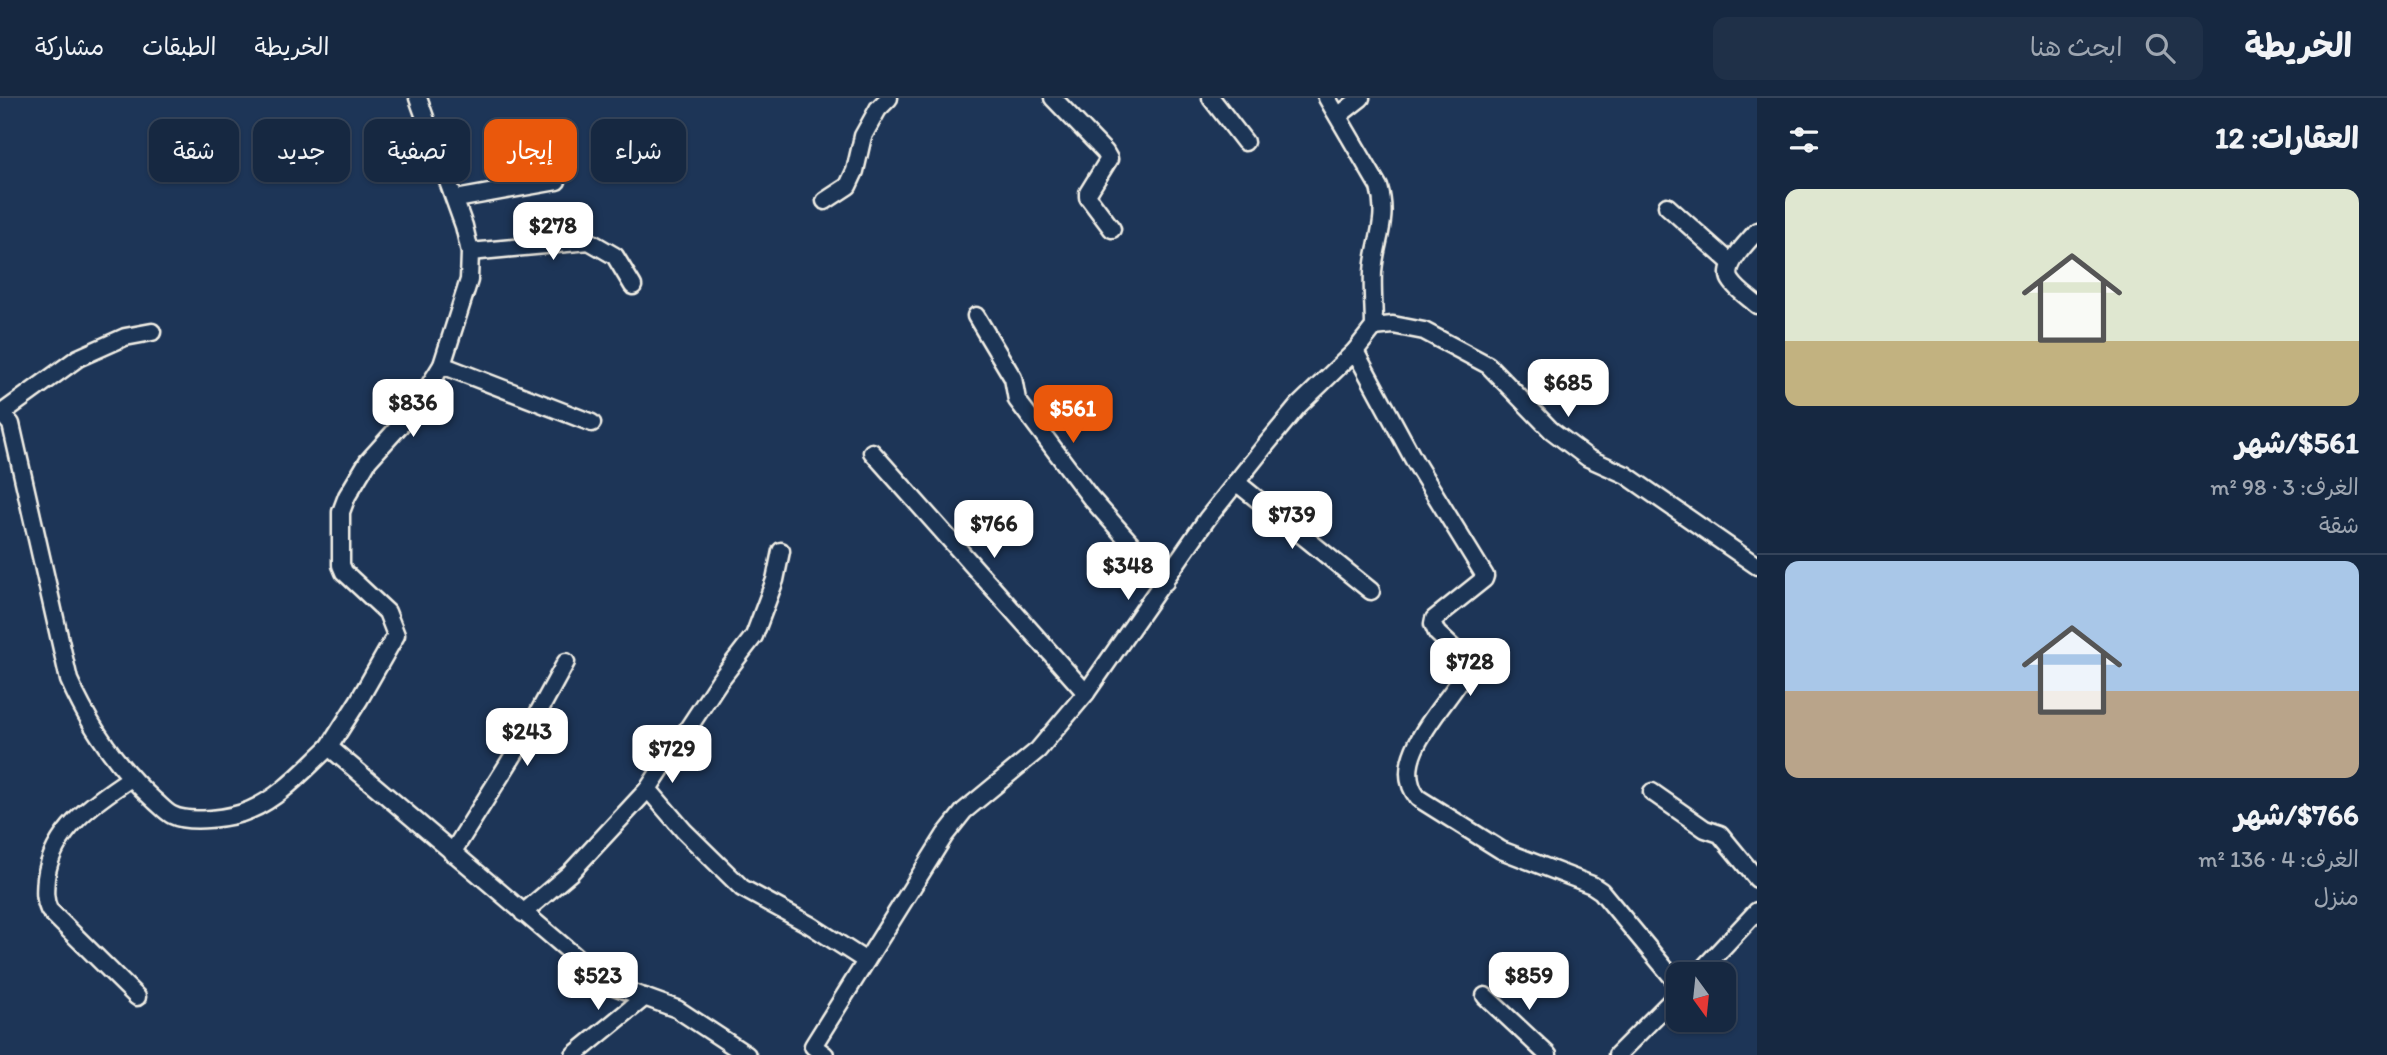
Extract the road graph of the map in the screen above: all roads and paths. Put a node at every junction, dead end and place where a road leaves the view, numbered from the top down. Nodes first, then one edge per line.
1 (418, 98) edge
2 (889, 98) edge
3 (1053, 98) edge
4 (1211, 98) edge
5 (1327, 98) edge
6 (1361, 98) edge
7 (1338, 116) junction
8 (1245, 142) dead end
9 (551, 182) edge
10 (456, 199) junction
11 (825, 201) dead end
12 (1667, 206) dead end
13 (1112, 229) dead end
14 (1757, 231) edge
15 (470, 252) junction
16 (1731, 263) junction
17 (633, 286) dead end
18 (1757, 305) edge
19 (976, 316) dead end
20 (1374, 327) junction
21 (152, 332) dead end
22 (1355, 351) junction
23 (442, 365) junction
24 (1, 413) edge
25 (592, 423) dead end
26 (872, 452) dead end
27 (1236, 482) junction
28 (781, 551) dead end
29 (1757, 566) edge
30 (1165, 582) junction
31 (1371, 592) dead end
32 (566, 662) dead end
33 (1086, 694) junction
34 (329, 747) junction
35 (131, 778) junction
36 (648, 789) junction
37 (1652, 792) dead end
38 (452, 853) junction
39 (1757, 879) edge
40 (1757, 911) edge
41 (523, 913) junction
42 (866, 961) junction
43 (1709, 962) edge
44 (1666, 970) edge
45 (1485, 996) dead end
46 (645, 997) junction
47 (137, 998) dead end
48 (1666, 1007) edge
49 (815, 1052) edge
50 (1623, 1053) edge
51 (574, 1055) edge
52 (747, 1055) edge
53 (1548, 1055) edge

1 - 10 street
2 - 11 street
3 - 13 street
4 - 8 street
5 - 7 street
6 - 7 street
7 - 20 street
9 - 10 street
10 - 15 street
12 - 16 street
14 - 16 street
15 - 17 street
15 - 23 street
16 - 18 street
19 - 30 street
20 - 22 street
20 - 29 street
21 - 24 street
22 - 27 street
22 - 44 street
23 - 25 street
23 - 34 street
24 - 35 street
26 - 33 street
27 - 30 street
27 - 31 street
28 - 36 street
30 - 33 street
32 - 38 street
33 - 42 street
34 - 35 street
34 - 38 street
35 - 47 street
36 - 41 street
36 - 42 street
37 - 39 street
38 - 41 street
40 - 43 street
41 - 46 street
42 - 49 street
45 - 53 street
46 - 51 street
46 - 52 street
48 - 50 street

